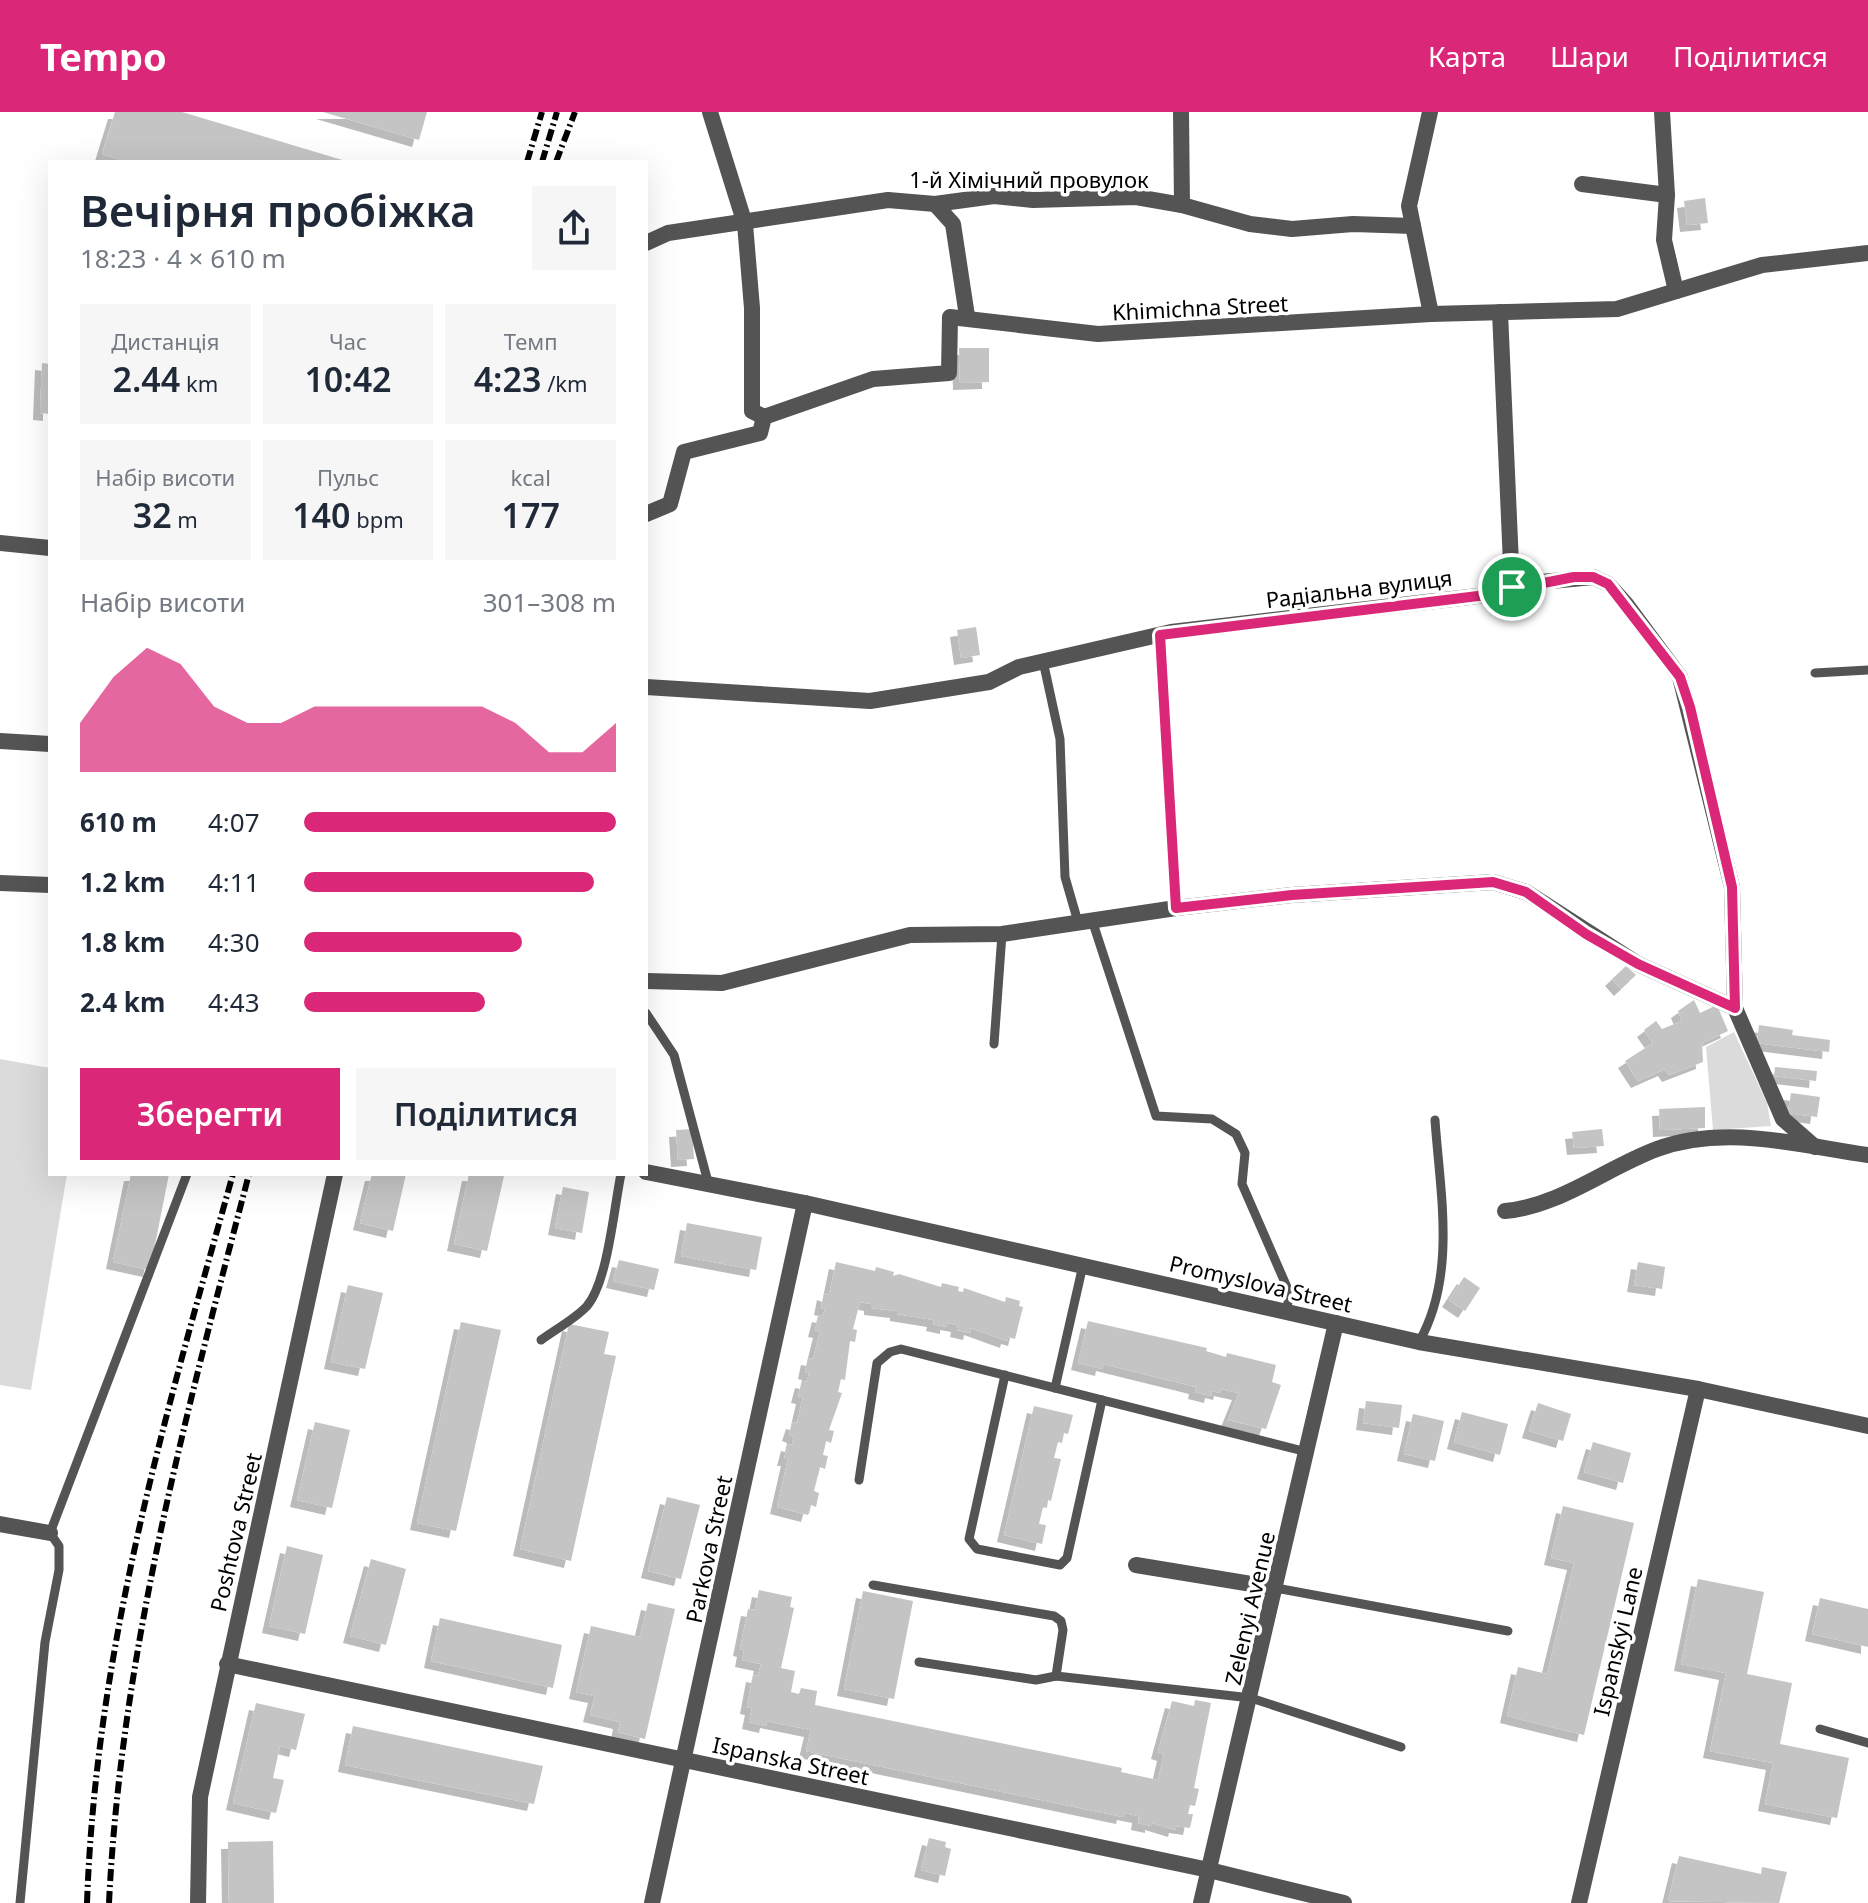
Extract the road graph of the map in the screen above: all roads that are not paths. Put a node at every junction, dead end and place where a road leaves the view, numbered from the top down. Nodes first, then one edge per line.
1 (710, 112) edge
2 (1181, 112) edge
3 (1430, 112) edge
4 (1662, 112) edge
5 (1582, 184) dead end
6 (1667, 195) junction
7 (935, 204) junction
8 (1182, 205) junction
9 (745, 224) junction
10 (1413, 226) junction
11 (648, 242) edge
12 (1868, 253) edge
13 (1676, 291) junction
14 (1500, 312) junction
15 (1431, 314) junction
16 (967, 316) junction
17 (764, 417) junction
18 (648, 513) edge
19 (0, 543) edge
20 (48, 548) edge
21 (1512, 587) junction
22 (1160, 635) junction
23 (1043, 661) junction
24 (1868, 670) edge
25 (1815, 673) dead end
26 (648, 687) edge
27 (0, 741) edge
28 (48, 744) edge
29 (0, 883) edge
30 (48, 885) edge
31 (1176, 908) junction
32 (1085, 921) junction
33 (1002, 934) junction
34 (648, 981) edge
35 (1735, 1008) junction
36 (648, 1016) edge
37 (994, 1044) dead end
38 (1435, 1120) dead end
39 (1815, 1147) junction
40 (1868, 1155) edge
41 (648, 1172) edge
42 (186, 1176) edge
43 (335, 1176) edge
44 (621, 1176) edge
45 (708, 1182) junction
46 (805, 1203) junction
47 (1505, 1211) dead end
48 (1083, 1265) junction
49 (1286, 1311) junction
50 (1336, 1323) junction
51 (541, 1340) dead end
52 (1419, 1342) junction
53 (1005, 1375) junction
54 (1055, 1388) junction
55 (1698, 1389) junction
56 (1102, 1400) junction
57 (1868, 1426) edge
58 (1307, 1452) junction
59 (859, 1480) dead end
60 (0, 1524) edge
61 (50, 1533) junction
62 (1136, 1565) dead end
63 (873, 1585) dead end
64 (1276, 1588) junction
65 (1508, 1631) dead end
66 (919, 1662) dead end
67 (227, 1664) junction
68 (1056, 1676) junction
69 (1251, 1698) junction
70 (1820, 1729) dead end
71 (1868, 1743) edge
72 (1401, 1747) dead end
73 (685, 1760) junction
74 (1209, 1870) junction
75 (20, 1903) edge
76 (198, 1903) edge
77 (652, 1903) edge
78 (1201, 1903) edge
79 (1344, 1903) edge
80 (1579, 1903) edge

1 - 9 street
2 - 8 street
3 - 10 street
4 - 6 street
5 - 6 street
6 - 13 street
7 - 8 street, 1-й Хімічний провулок
7 - 9 street, 1-й Хімічний провулок
7 - 16 street
8 - 10 street, 1-й Хімічний провулок
9 - 11 street, 1-й Хімічний провулок
9 - 17 street
10 - 15 street
12 - 13 street, Khimichna Street
13 - 14 street, Khimichna Street
14 - 15 street, Khimichna Street
14 - 21 street
15 - 16 street, Khimichna Street
16 - 17 street
17 - 18 street
19 - 20 street
21 - 22 street, Радіальна вулиця
21 - 35 street, Радіальна вулиця
22 - 23 street, Радіальна вулиця
22 - 31 lane
23 - 26 street, Радіальна вулиця
23 - 32 lane
24 - 25 lane
27 - 28 street
29 - 30 street
31 - 32 street
31 - 35 street
32 - 33 street
32 - 49 lane
33 - 34 street
33 - 37 lane
35 - 39 street, Радіальна вулиця
36 - 45 lane
38 - 52 lane
39 - 40 street
39 - 47 street
41 - 45 street, Promyslova Street
42 - 61 lane
43 - 67 street, Poshtova Street
44 - 51 lane
45 - 46 street, Promyslova Street
46 - 48 street, Promyslova Street
46 - 73 street, Parkova Street
48 - 49 street, Promyslova Street
48 - 54 lane
49 - 50 street, Promyslova Street
50 - 52 street, Promyslova Street
50 - 58 street, Zelenyi Avenue
52 - 55 street, Promyslova Street
53 - 54 lane
53 - 56 lane
53 - 59 lane
54 - 56 lane
55 - 57 street, Promyslova Street
55 - 80 street, Ispanskyi Lane
56 - 58 lane
58 - 64 street, Zelenyi Avenue
60 - 61 street
61 - 75 lane
62 - 64 street
63 - 68 lane
64 - 65 lane
64 - 69 street, Zelenyi Avenue
66 - 68 lane
67 - 73 street, Ispanska Street
67 - 76 street, Poshtova Street
68 - 69 lane
69 - 72 lane
69 - 74 street, Zelenyi Avenue
70 - 71 lane
73 - 74 street, Ispanska Street
73 - 77 street, Parkova Street
74 - 78 street, Zelenyi Avenue
74 - 79 street, Ispanska Street

